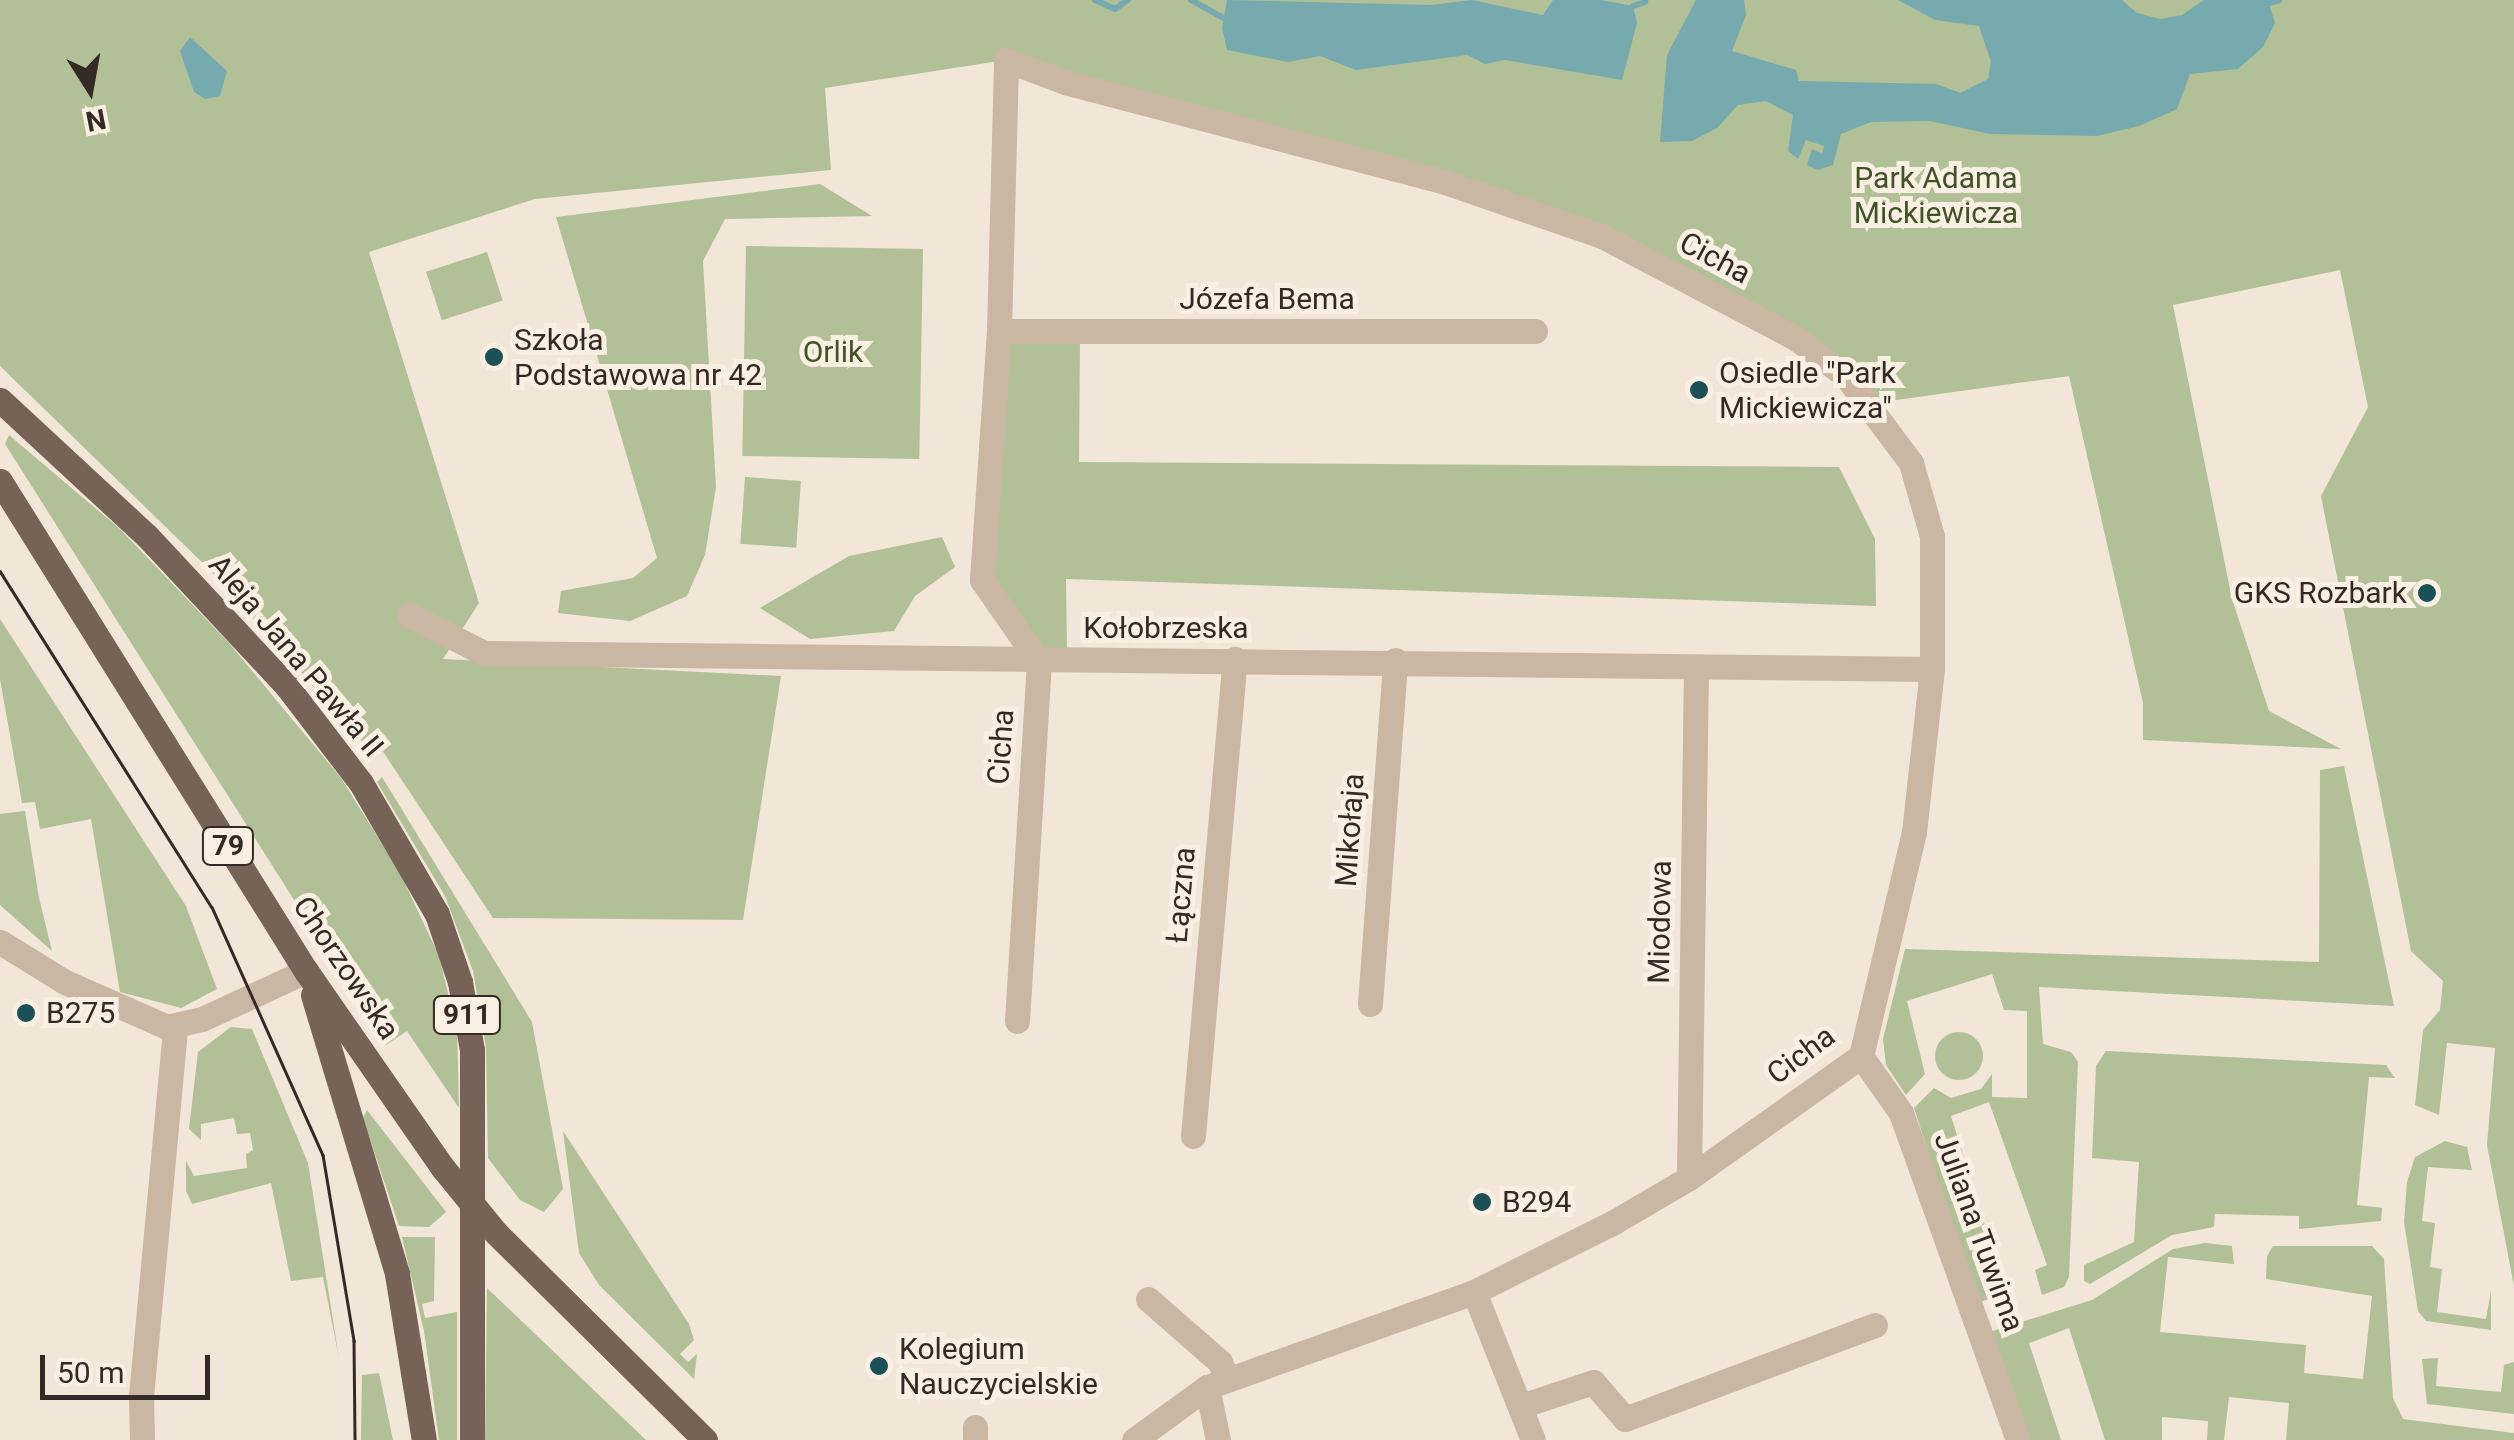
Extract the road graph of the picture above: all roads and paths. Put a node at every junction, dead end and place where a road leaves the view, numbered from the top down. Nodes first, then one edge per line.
1 (999, 330) junction
2 (1534, 332) dead end
3 (0, 400) edge
4 (0, 481) edge
5 (408, 615) dead end
6 (1234, 659) junction
7 (1396, 660) junction
8 (1039, 662) junction
9 (1696, 667) junction
10 (1932, 669) junction
11 (0, 942) edge
12 (306, 971) junction
13 (1370, 1004) dead end
14 (1017, 1021) dead end
15 (175, 1027) junction
16 (1861, 1056) junction
17 (1192, 1136) dead end
18 (1689, 1178) junction
19 (1474, 1292) junction
20 (1148, 1298) dead end
21 (1875, 1326) dead end
22 (1217, 1383) junction
23 (1521, 1406) junction
24 (2015, 1439) edge
25 (142, 1440) edge
26 (424, 1440) edge
27 (472, 1440) edge
28 (705, 1440) edge
29 (1134, 1440) edge
30 (1218, 1440) edge
31 (1533, 1440) edge

1 - 2 street, Józefa Bema
1 - 8 street, Cicha
1 - 10 street, Cicha
3 - 27 main road, Aleja Jana Pawła II / 911
4 - 12 main road, Chorzowska / 79
5 - 8 street, Kołobrzeska
6 - 7 street, Kołobrzeska
6 - 8 street, Kołobrzeska
6 - 17 street, Łączna
7 - 9 street, Kołobrzeska
7 - 13 street, Mikołaja
8 - 14 street, Cicha
9 - 10 street, Kołobrzeska
9 - 18 street, Miodowa
10 - 16 street, Cicha
11 - 15 street
12 - 15 street
12 - 26 main road
12 - 28 main road, Chorzowska / 79, bridge
15 - 25 street
16 - 18 street, Cicha
16 - 24 street, Juliana Tuwima
18 - 19 street, Cicha
19 - 22 street, Cicha
19 - 23 street
20 - 22 street
21 - 23 street
22 - 29 street, Cicha
22 - 30 street
23 - 31 street

